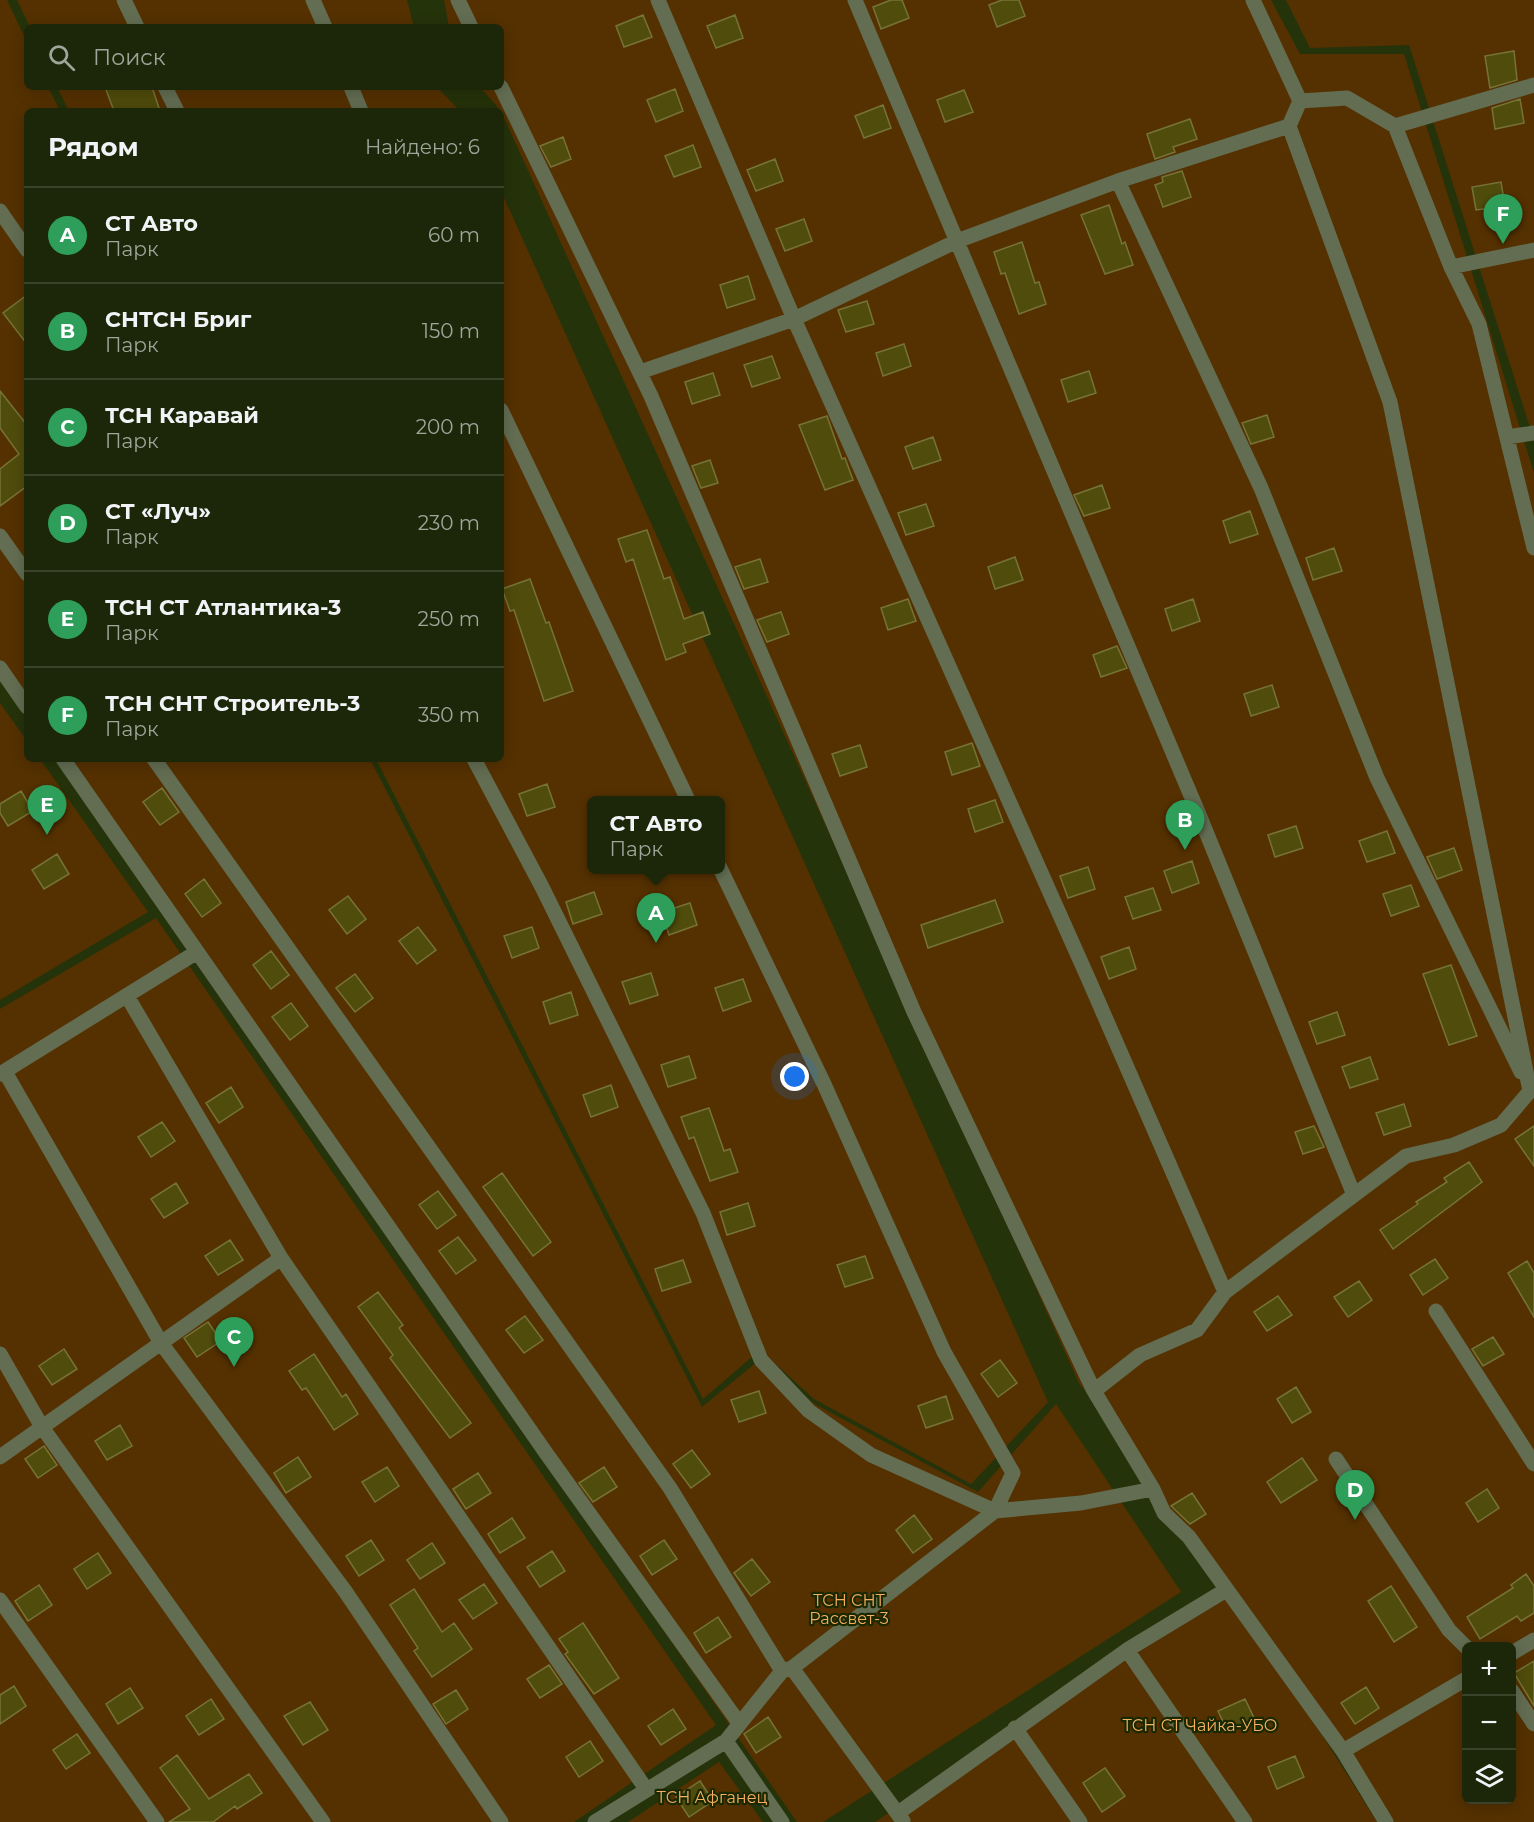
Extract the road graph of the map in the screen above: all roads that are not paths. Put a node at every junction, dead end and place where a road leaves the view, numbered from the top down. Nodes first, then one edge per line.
1 (124, 0) edge
2 (313, 0) edge
3 (458, 0) edge
4 (658, 0) edge
5 (855, 0) edge
6 (1252, 0) edge
7 (136, 24) edge
8 (324, 24) edge
9 (470, 24) edge
10 (1534, 85) edge
11 (166, 90) edge
12 (352, 90) edge
13 (502, 90) edge
14 (1300, 101) junction
15 (176, 108) edge
16 (360, 108) edge
17 (1289, 126) junction
18 (1395, 126) junction
19 (1118, 181) junction
20 (0, 211) edge
21 (957, 241) junction
22 (24, 246) edge
23 (1534, 250) edge
24 (1451, 267) junction
25 (794, 319) junction
26 (640, 372) junction
27 (504, 416) edge
28 (1534, 433) edge
29 (1507, 437) junction
30 (0, 536) edge
31 (1534, 548) edge
32 (24, 570) edge
33 (0, 668) edge
34 (24, 702) edge
35 (65, 762) edge
36 (157, 762) edge
37 (476, 762) edge
38 (686, 796) edge
39 (723, 874) edge
40 (197, 952) junction
41 (127, 996) junction
42 (2, 1073) edge
43 (1530, 1091) junction
44 (1354, 1194) junction
45 (281, 1258) junction
46 (1225, 1292) junction
47 (1436, 1311) dead end
48 (161, 1343) junction
49 (0, 1354) edge
50 (1094, 1391) junction
51 (42, 1427) junction
52 (0, 1457) edge
53 (1336, 1459) dead end
54 (1534, 1464) edge
55 (1153, 1489) junction
56 (995, 1511) junction
57 (1226, 1590) junction
58 (0, 1600) edge
59 (1534, 1640) edge
60 (1462, 1642) edge
61 (1127, 1650) junction
62 (1516, 1651) edge
63 (787, 1670) junction
64 (1462, 1682) edge
65 (1515, 1696) edge
66 (739, 1723) junction
67 (1534, 1724) edge
68 (1015, 1728) junction
69 (726, 1741) junction
70 (1343, 1751) junction
71 (646, 1789) junction
72 (900, 1818) edge
73 (777, 1820) edge
74 (157, 1822) edge
75 (323, 1822) edge
76 (501, 1822) edge
77 (595, 1822) edge
78 (1080, 1822) edge
79 (1245, 1822) edge
80 (1386, 1822) edge

1 - 7 street
2 - 8 street
3 - 9 street
4 - 25 street
5 - 21 street
6 - 14 street
10 - 18 street
11 - 15 street
12 - 16 street
13 - 26 street
14 - 17 street
14 - 18 street
17 - 19 street
17 - 43 street
18 - 24 street
19 - 21 street
19 - 43 street
20 - 22 street
21 - 25 street
21 - 44 street
23 - 24 street
24 - 29 street
25 - 26 street
25 - 46 street
26 - 50 street
27 - 38 street
28 - 29 street
29 - 31 street
30 - 32 street
33 - 34 street
35 - 40 street
36 - 63 street
37 - 56 street
39 - 56 street
40 - 41 street
40 - 66 street
41 - 42 street
41 - 45 street
42 - 48 street
43 - 44 street
44 - 46 street
45 - 48 street
45 - 71 street
46 - 50 street
47 - 54 street
48 - 51 street
48 - 76 street
49 - 51 street
50 - 55 street
51 - 52 street
51 - 75 street
53 - 60 street
55 - 56 street
55 - 57 street
56 - 63 street
57 - 61 street
57 - 70 street
58 - 74 street
59 - 62 street
61 - 68 street
61 - 79 street
63 - 66 street
63 - 72 street
64 - 70 street
65 - 67 street
66 - 69 street
68 - 72 street
68 - 78 street
69 - 71 street
69 - 73 street
70 - 80 street
71 - 77 street

